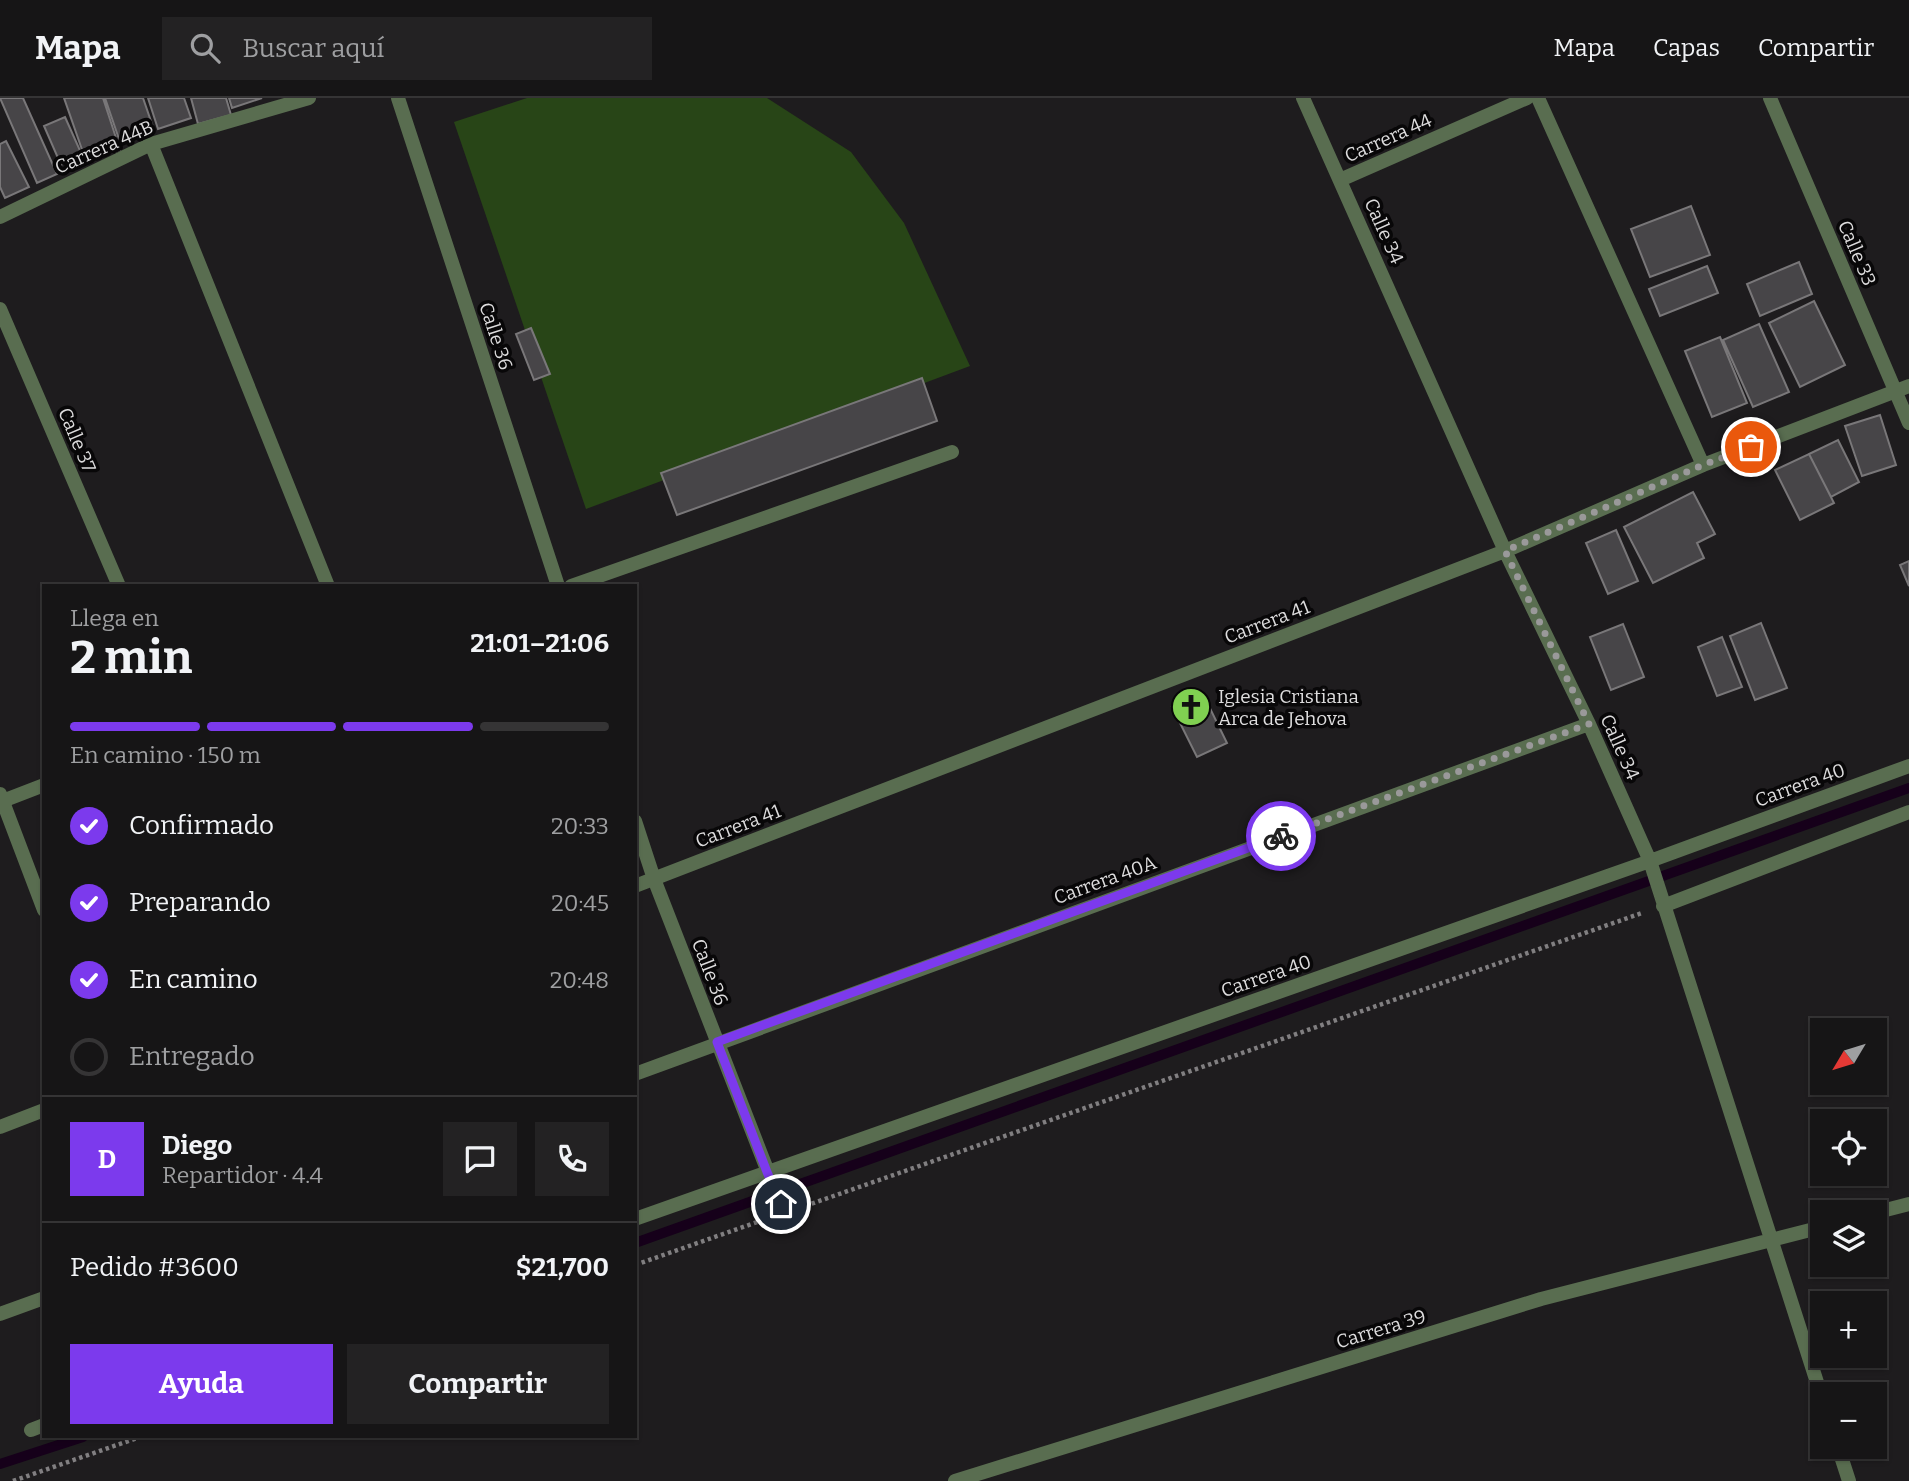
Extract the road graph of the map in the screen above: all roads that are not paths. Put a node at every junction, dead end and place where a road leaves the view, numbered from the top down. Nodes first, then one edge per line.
1 (309, 98) edge
2 (398, 98) edge
3 (1303, 98) edge
4 (1527, 98) edge
5 (1538, 98) edge
6 (1770, 98) edge
7 (151, 144) junction
8 (1340, 180) junction
9 (0, 217) edge
10 (0, 309) edge
11 (1902, 389) edge
12 (1909, 424) edge
13 (952, 452) dead end
14 (1703, 465) junction
15 (1505, 551) junction
16 (118, 584) edge
17 (327, 584) edge
18 (557, 584) edge
19 (576, 584) edge
20 (1589, 724) junction
21 (1909, 766) edge
22 (42, 786) edge
23 (1, 799) edge
24 (1909, 812) edge
25 (637, 827) edge
26 (1651, 865) junction
27 (654, 879) junction
28 (637, 885) edge
29 (1662, 903) junction
30 (42, 905) edge
31 (717, 1042) junction
32 (637, 1073) edge
33 (42, 1111) edge
34 (0, 1127) edge
35 (770, 1179) junction
36 (1909, 1204) edge
37 (783, 1208) road end
38 (1887, 1210) edge
39 (637, 1218) edge
40 (1810, 1230) edge
41 (1771, 1241) junction
42 (42, 1299) edge
43 (0, 1314) edge
44 (1817, 1382) edge
45 (1842, 1459) edge
46 (955, 1481) edge
47 (1849, 1481) edge

1 - 7 street, Carrera 44B
2 - 18 street, Calle 36
3 - 8 street, Calle 34
4 - 8 street, Carrera 44
5 - 14 street
6 - 11 street, Calle 33
7 - 9 street, Carrera 44B
7 - 17 street
8 - 15 street, Calle 34
10 - 16 street, Calle 37
11 - 12 street, Calle 33
11 - 14 street, Carrera 41
13 - 19 street
14 - 15 street, Carrera 41
15 - 20 street, Calle 34
15 - 27 street, Carrera 41
20 - 26 street, Calle 34
20 - 31 street, Carrera 40A
21 - 26 street, Carrera 40
22 - 23 street
23 - 30 street
24 - 29 street
25 - 27 street, Calle 36
26 - 29 street, Calle 34
26 - 35 street, Carrera 40
27 - 28 street, Carrera 41
27 - 31 street, Calle 36
29 - 41 street, Calle 34
31 - 32 street, Carrera 40A
31 - 35 street, Calle 36
33 - 34 street
35 - 37 street, Calle 36
35 - 39 street, Carrera 40
36 - 38 street
40 - 41 street, Carrera 39
41 - 44 street, Calle 34
41 - 46 street, Carrera 39
42 - 43 street
45 - 47 street

